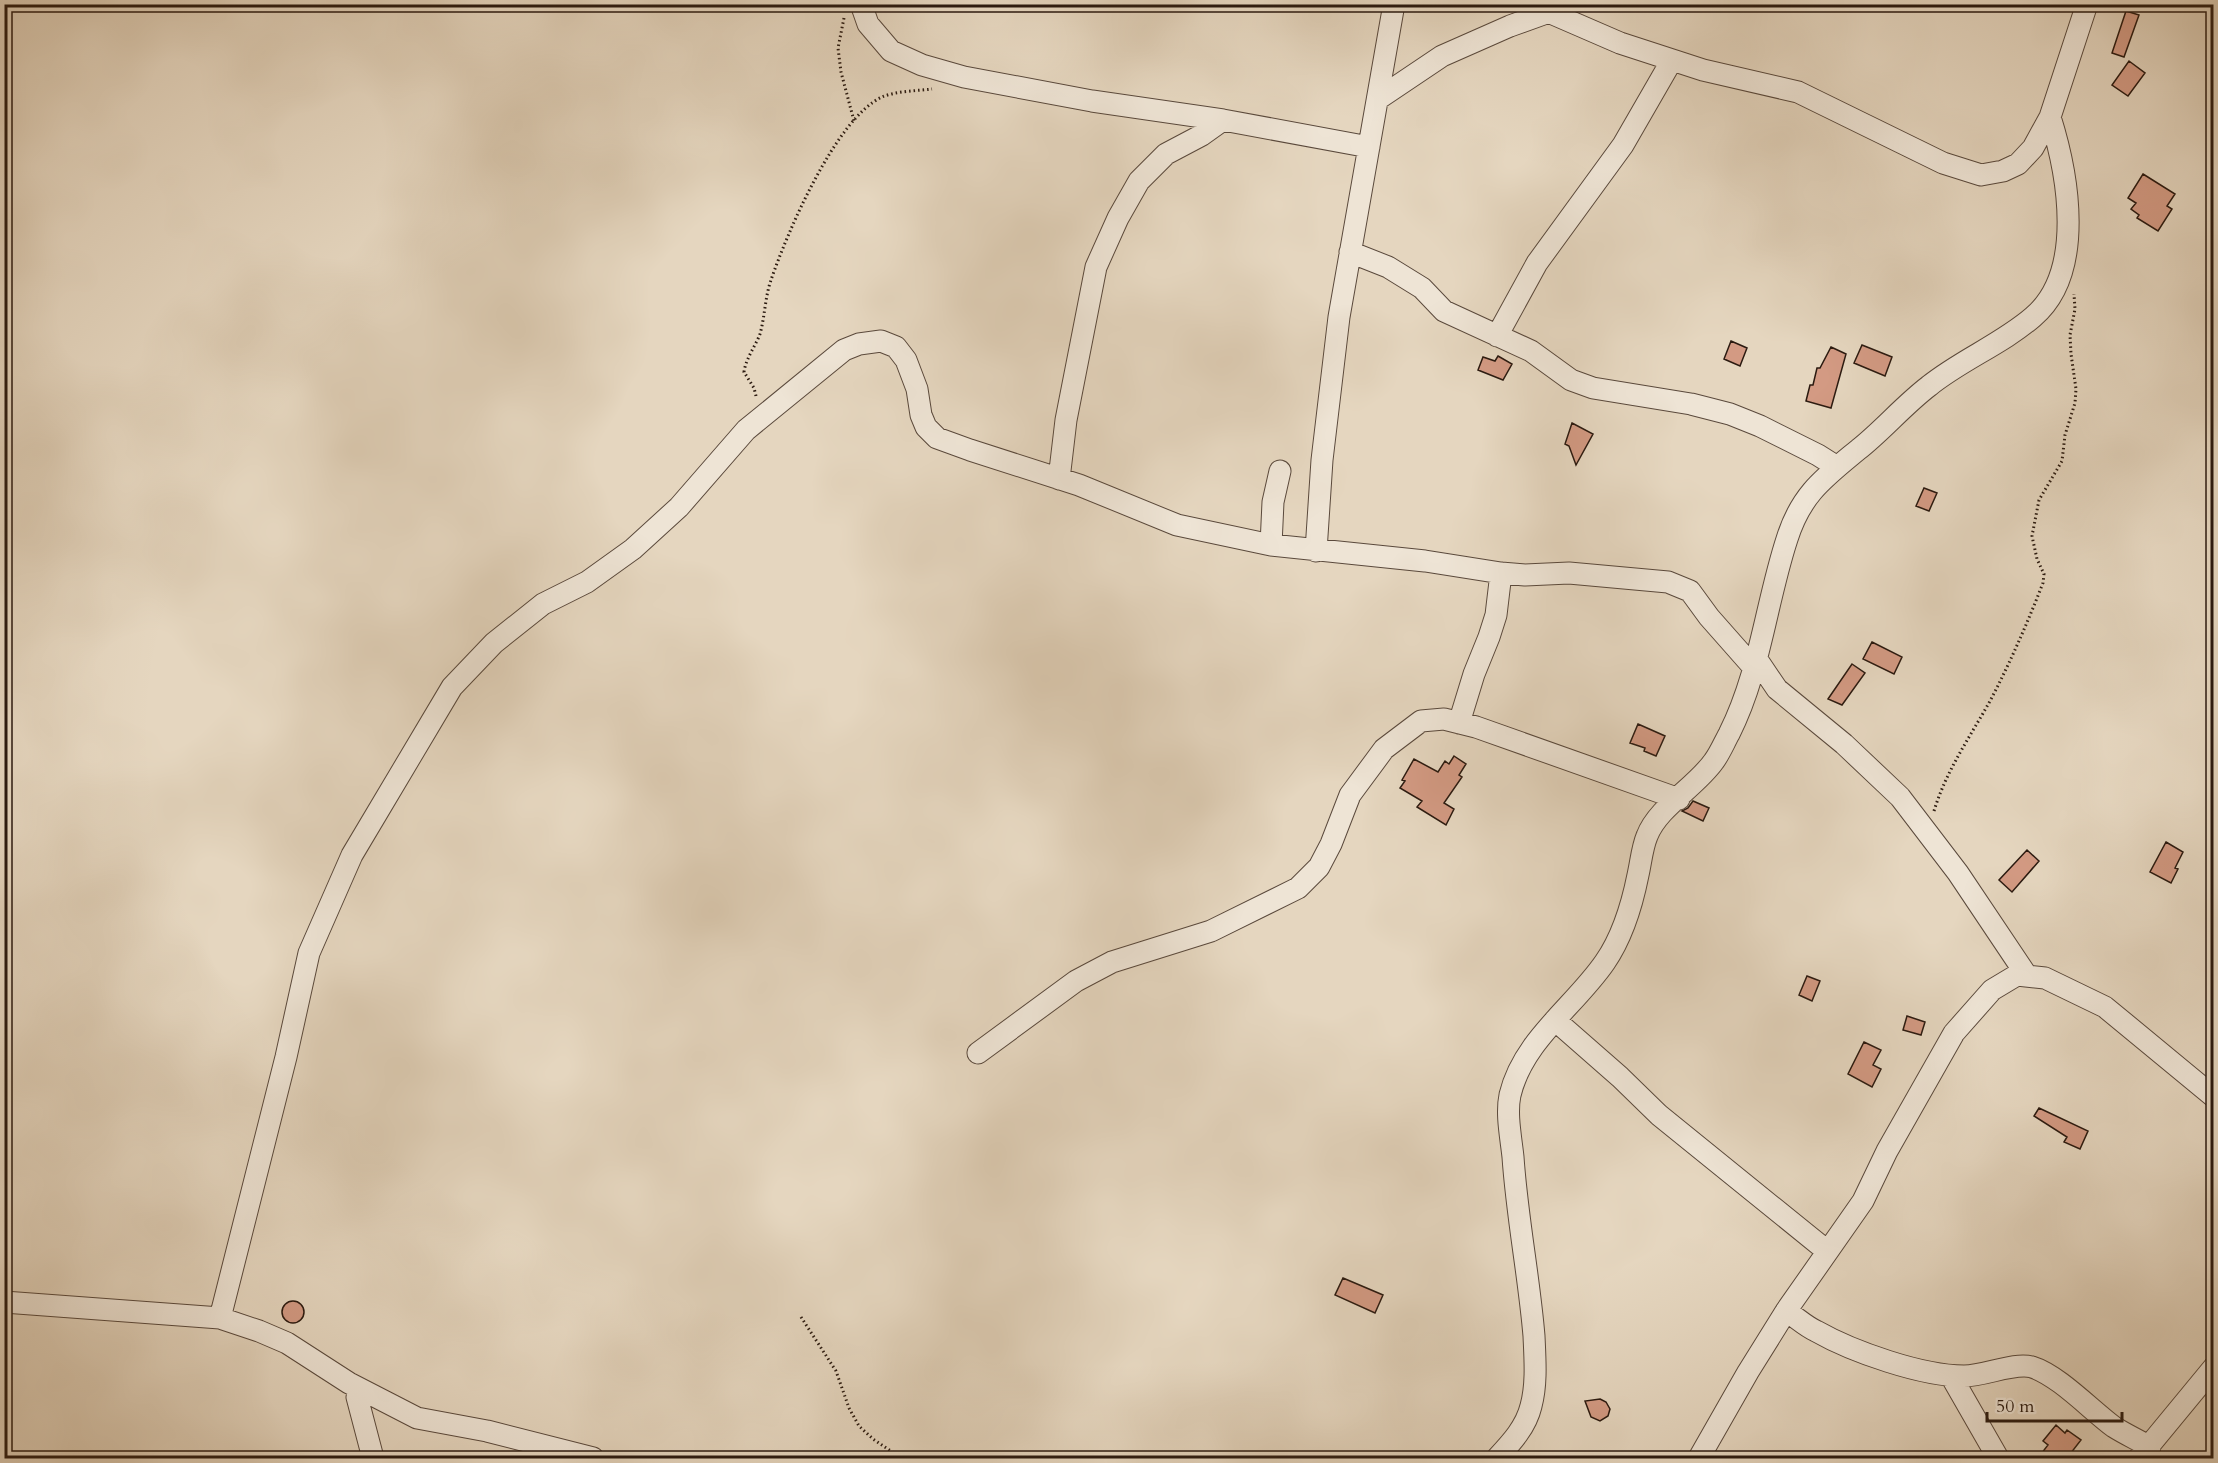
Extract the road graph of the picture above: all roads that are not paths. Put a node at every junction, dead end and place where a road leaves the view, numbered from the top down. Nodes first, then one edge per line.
1 (1394, 4) edge
2 (2087, 4) edge
3 (853, 9) edge
4 (1552, 10) edge
5 (1672, 60) junction
6 (1378, 99) junction
7 (2050, 117) junction
8 (1223, 120) junction
9 (1369, 147) junction
10 (1350, 252) junction
11 (1497, 336) junction
12 (1837, 467) junction
13 (1280, 471) dead end
14 (1059, 479) junction
15 (1272, 545) junction
16 (1316, 550) junction
17 (1501, 573) junction
18 (1755, 663) junction
19 (1459, 723) junction
20 (1679, 799) junction
21 (2027, 976) junction
22 (1555, 1020) junction
23 (978, 1053) dead end
24 (2214, 1097) edge
25 (1827, 1251) junction
26 (4, 1302) edge
27 (1786, 1311) junction
28 (220, 1318) junction
29 (2214, 1367) edge
30 (1951, 1376) junction
31 (357, 1397) dead end
32 (2144, 1453) edge
33 (373, 1458) edge
34 (593, 1458) edge
35 (1497, 1458) edge
36 (1699, 1458) edge
37 (1998, 1458) edge

1 - 6 street
2 - 7 street
3 - 8 street
4 - 5 street
4 - 6 street
5 - 7 street
5 - 11 street
6 - 9 street
7 - 12 street
8 - 9 street
8 - 14 street
9 - 10 street
10 - 11 street
10 - 16 street
11 - 12 street
12 - 18 street
13 - 15 street
14 - 15 street
14 - 28 street
15 - 16 street
16 - 17 street
17 - 18 street
17 - 19 street
18 - 20 street
18 - 21 street
19 - 20 street
19 - 23 street
20 - 22 street
21 - 24 street
21 - 25 street
22 - 25 street
22 - 35 street
25 - 27 street
26 - 28 street
27 - 30 street
27 - 36 street
28 - 34 street
29 - 32 street
30 - 32 street
30 - 37 street
31 - 33 street

